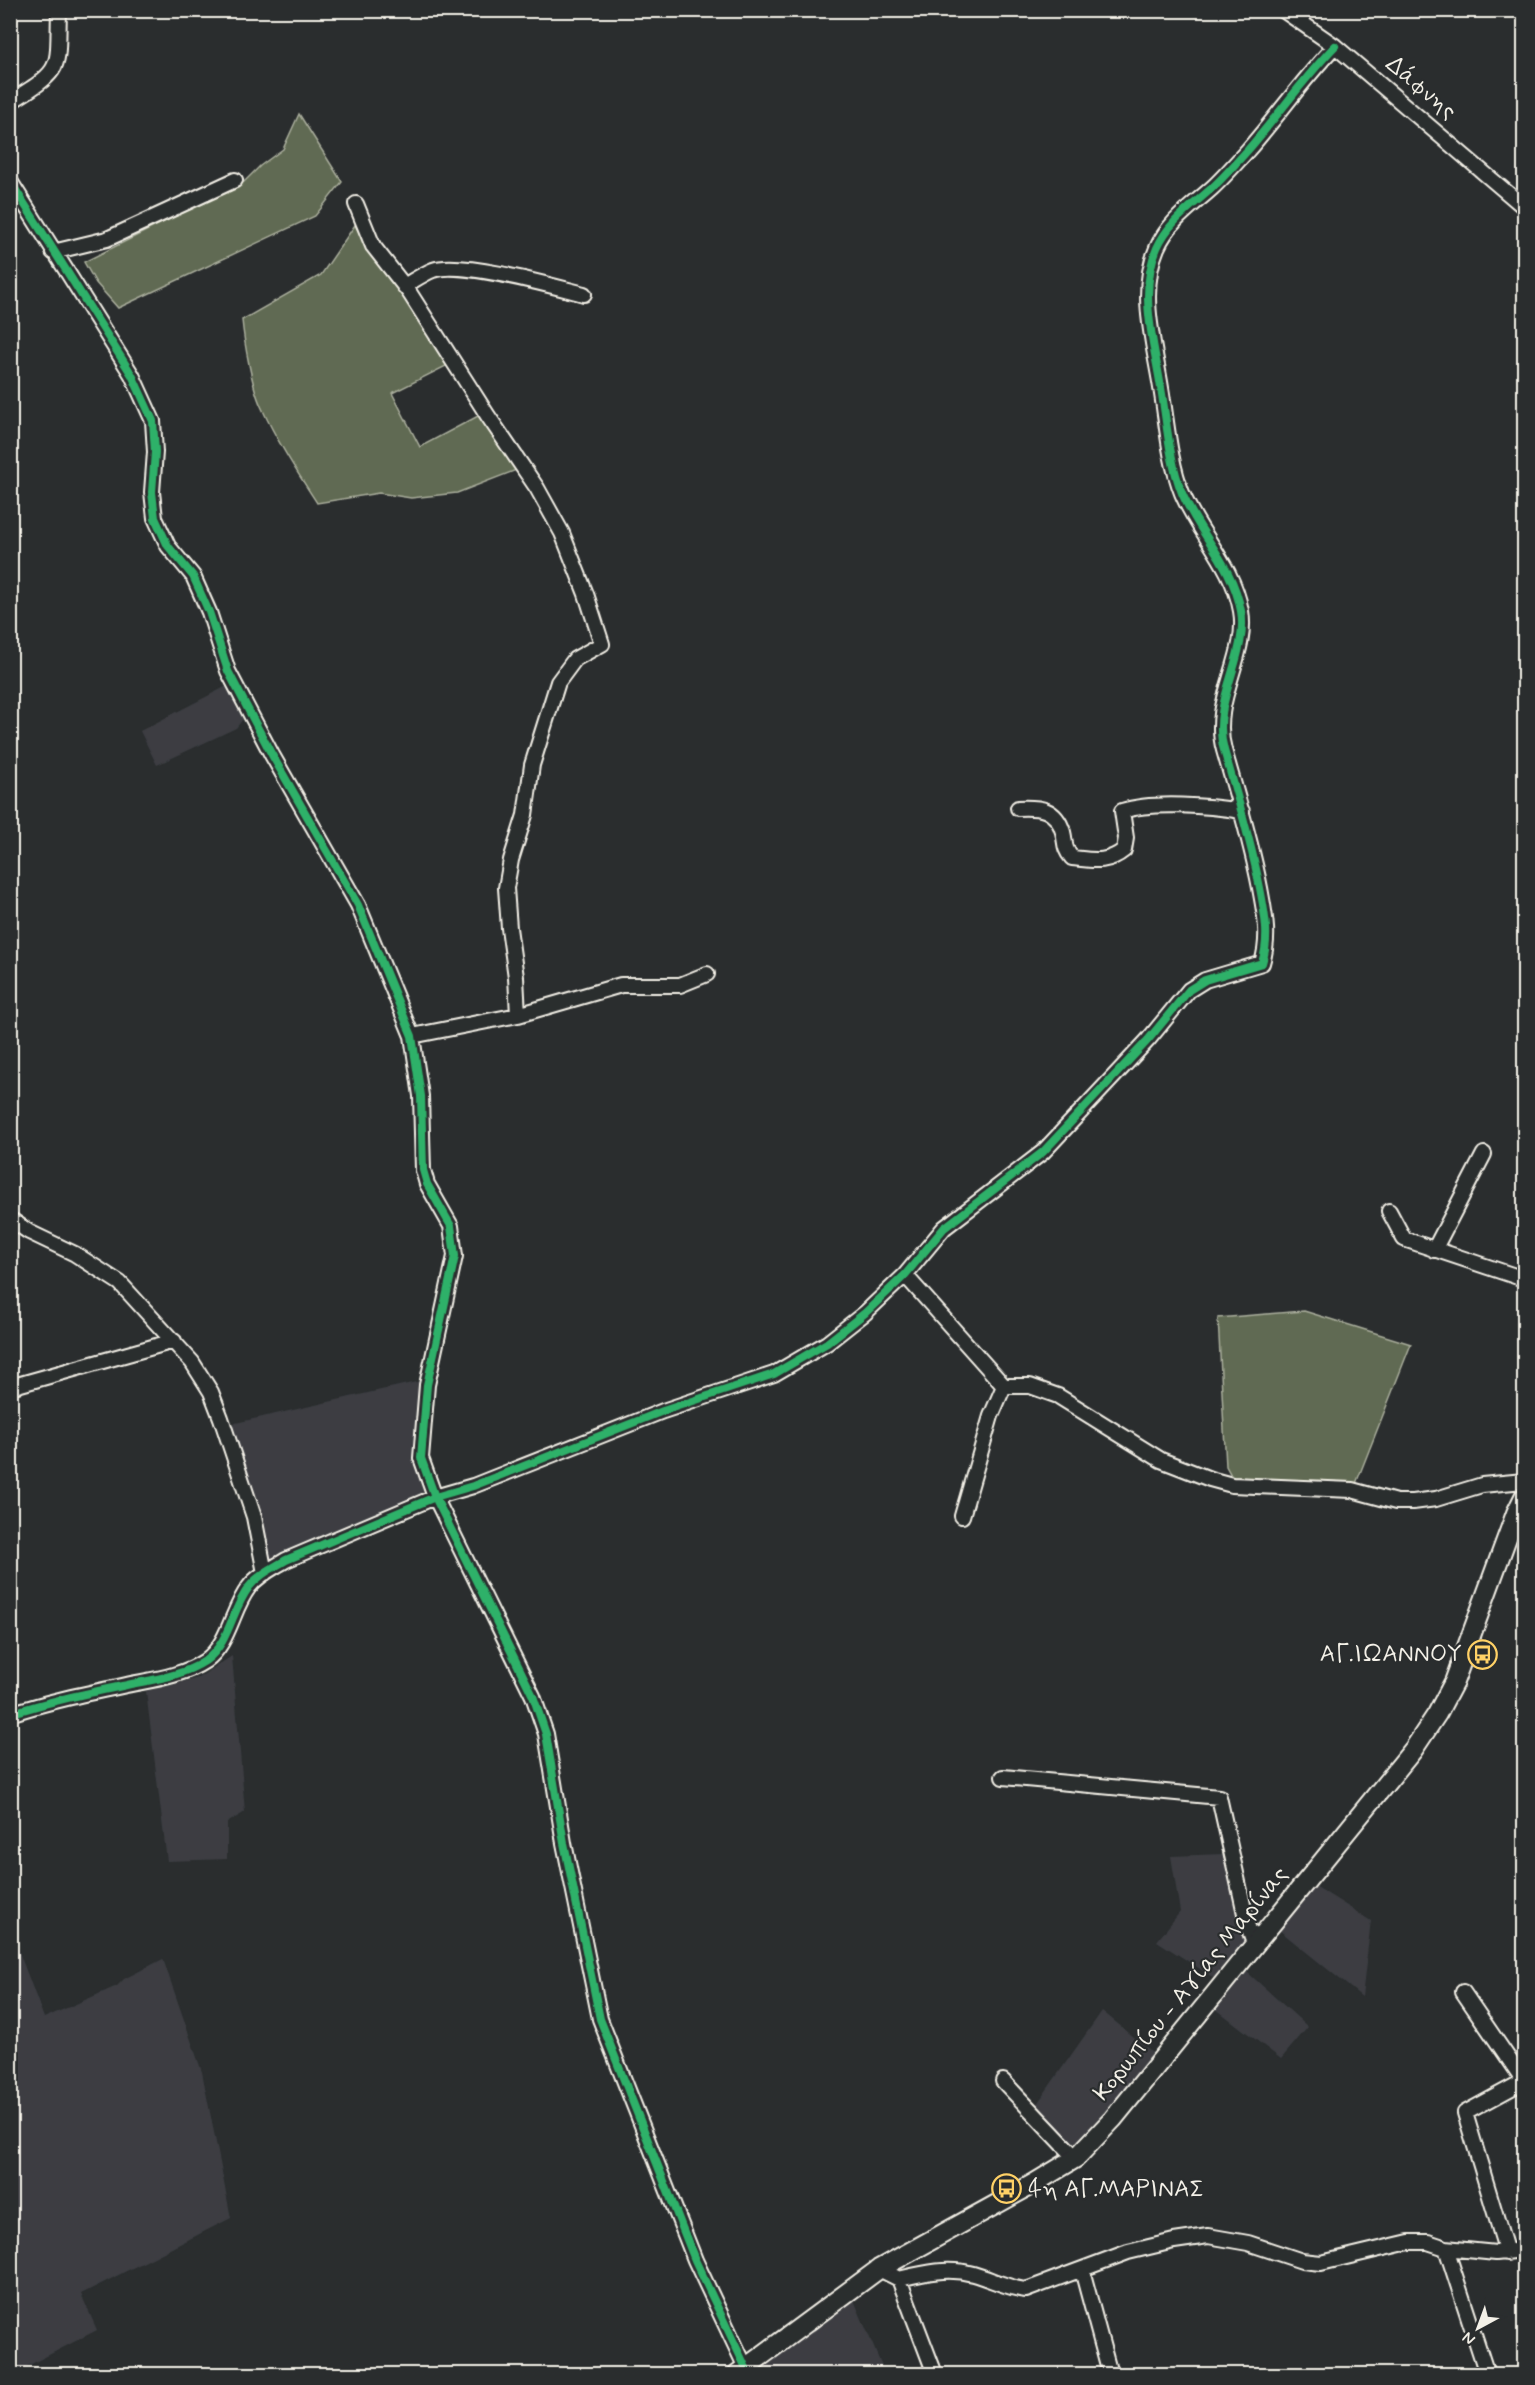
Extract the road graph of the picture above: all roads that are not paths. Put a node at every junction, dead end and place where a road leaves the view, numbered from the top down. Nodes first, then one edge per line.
1 (58, 10) edge
2 (1283, 10) edge
3 (1335, 46) junction
4 (10, 102) edge
5 (235, 180) dead end
6 (10, 181) edge
7 (356, 204) dead end
8 (1524, 207) edge
9 (53, 252) junction
10 (404, 286) junction
11 (584, 294) dead end
12 (1018, 808) dead end
13 (1242, 811) junction
14 (707, 974) dead end
15 (518, 1015) junction
16 (412, 1036) junction
17 (1484, 1154) dead end
18 (1389, 1212) dead end
19 (10, 1220) edge
20 (1434, 1250) junction
21 (904, 1275) junction
22 (1524, 1279) edge
23 (174, 1341) junction
24 (1004, 1386) junction
25 (10, 1387) edge
26 (1524, 1481) edge
27 (435, 1497) junction
28 (1524, 1497) edge
29 (962, 1516) dead end
30 (265, 1573) junction
31 (10, 1714) edge
32 (1003, 1778) dead end
33 (1255, 1946) junction
34 (1463, 1992) dead end
35 (1003, 2080) dead end
36 (1076, 2158) junction
37 (1446, 2248) junction
38 (1524, 2250) edge
39 (1508, 2253) junction
40 (879, 2269) junction
41 (1082, 2270) junction
42 (899, 2279) junction
43 (742, 2371) edge
44 (935, 2374) edge
45 (1110, 2374) edge
46 (1487, 2374) edge

1 - 4 street
2 - 3 street, Δάφνης
3 - 8 street, Δάφνης
3 - 13 street
5 - 9 street
6 - 9 street
7 - 10 street
9 - 16 street
10 - 11 street
10 - 15 street
12 - 13 street
13 - 21 street
14 - 15 street
15 - 16 street
16 - 27 street
17 - 20 street
18 - 20 street
19 - 23 street
20 - 22 street
21 - 24 street
21 - 27 street
23 - 25 street
23 - 30 street
24 - 26 street
24 - 29 street
27 - 30 street
27 - 43 street
28 - 33 main road, Κορωπίου - Αγίας Μαρίνας
30 - 31 street
32 - 33 street
33 - 36 main road, Κορωπίου - Αγίας Μαρίνας
34 - 39 street
35 - 36 street
36 - 40 main road, Κορωπίου - Αγίας Μαρίνας
37 - 39 street
37 - 41 street
37 - 46 street
38 - 39 street
40 - 42 street
40 - 43 main road, Κορωπίου - Αγίας Μαρίνας
41 - 42 street
41 - 45 street
42 - 44 street

